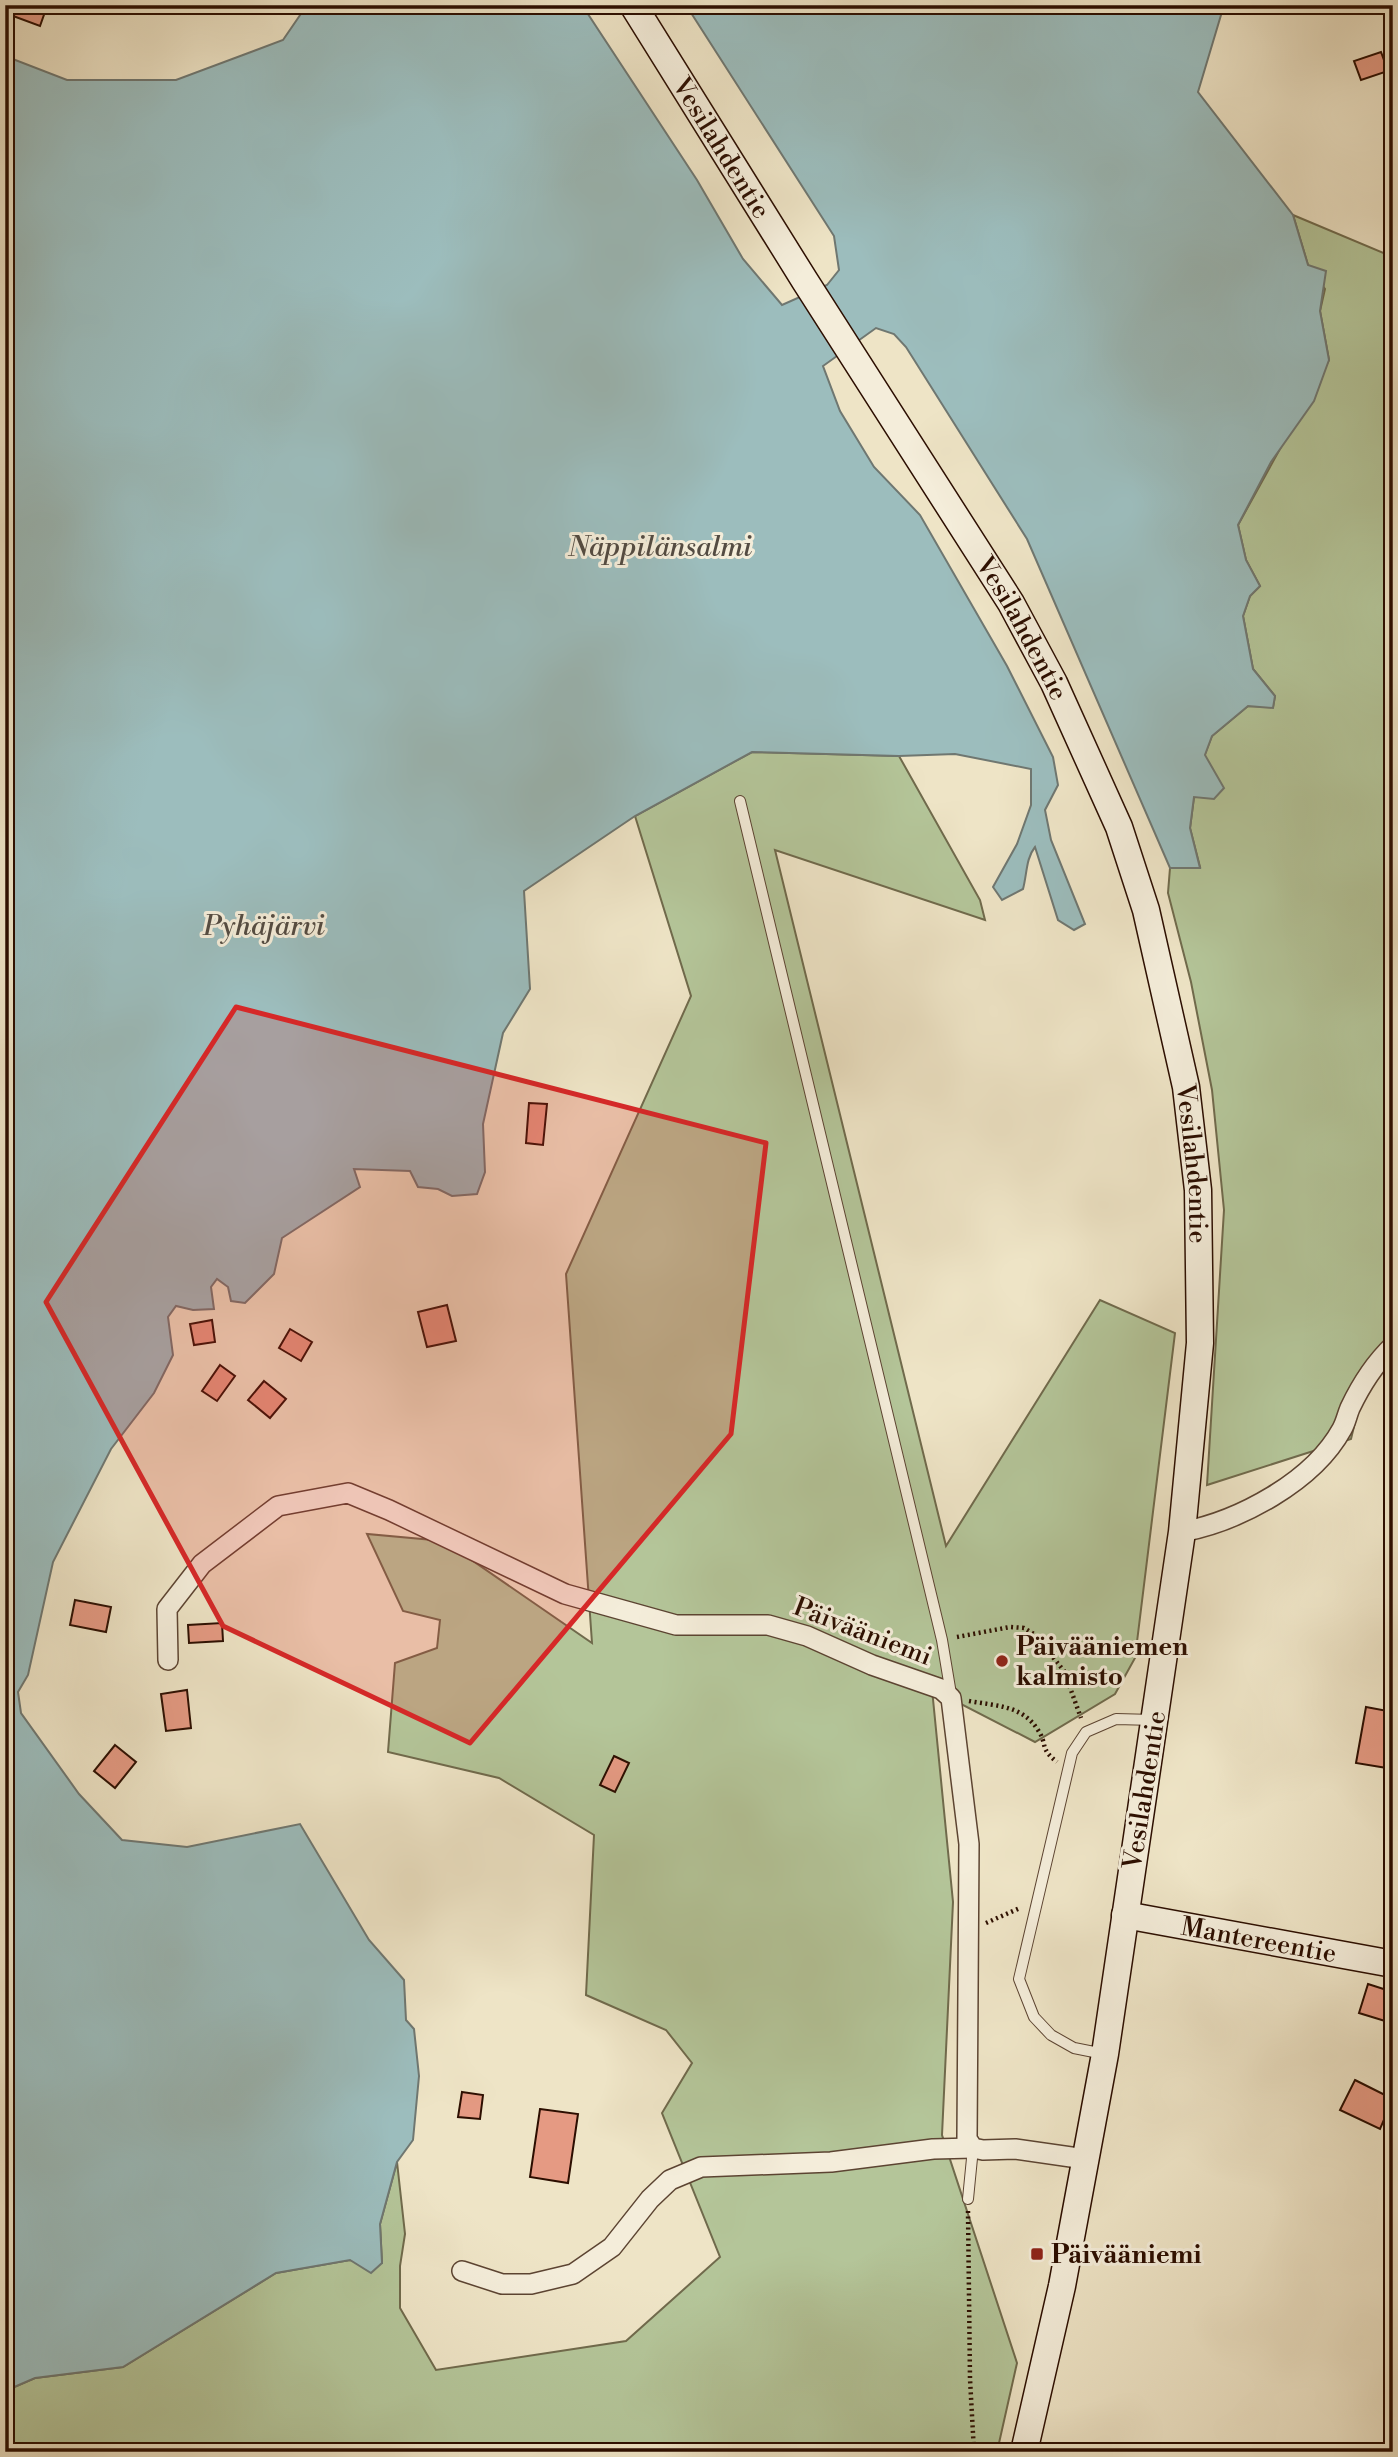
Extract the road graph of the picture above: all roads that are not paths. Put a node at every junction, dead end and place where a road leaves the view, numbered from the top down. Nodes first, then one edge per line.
1 (633, 5) edge
2 (740, 801) dead end
3 (1393, 1346) edge
4 (1182, 1532) junction
5 (169, 1660) dead end
6 (951, 1698) junction
7 (1154, 1720) junction
8 (1125, 1915) junction
9 (1393, 1964) edge
10 (1105, 2054) junction
11 (973, 2148) junction
12 (1084, 2159) junction
13 (968, 2199) road end
14 (461, 2271) dead end
15 (1024, 2452) edge

1 - 4 main road, Vesilahdentie
2 - 6 lane
3 - 4 street
4 - 7 main road, Vesilahdentie
5 - 6 street, Päivääniemi
6 - 11 street, Päivääniemi
7 - 8 main road, Vesilahdentie
7 - 10 lane
8 - 9 main road, Mantereentie
8 - 10 main road, Vesilahdentie
10 - 12 main road, Vesilahdentie
11 - 12 street
11 - 13 lane
11 - 14 street
12 - 15 main road, Vesilahdentie

